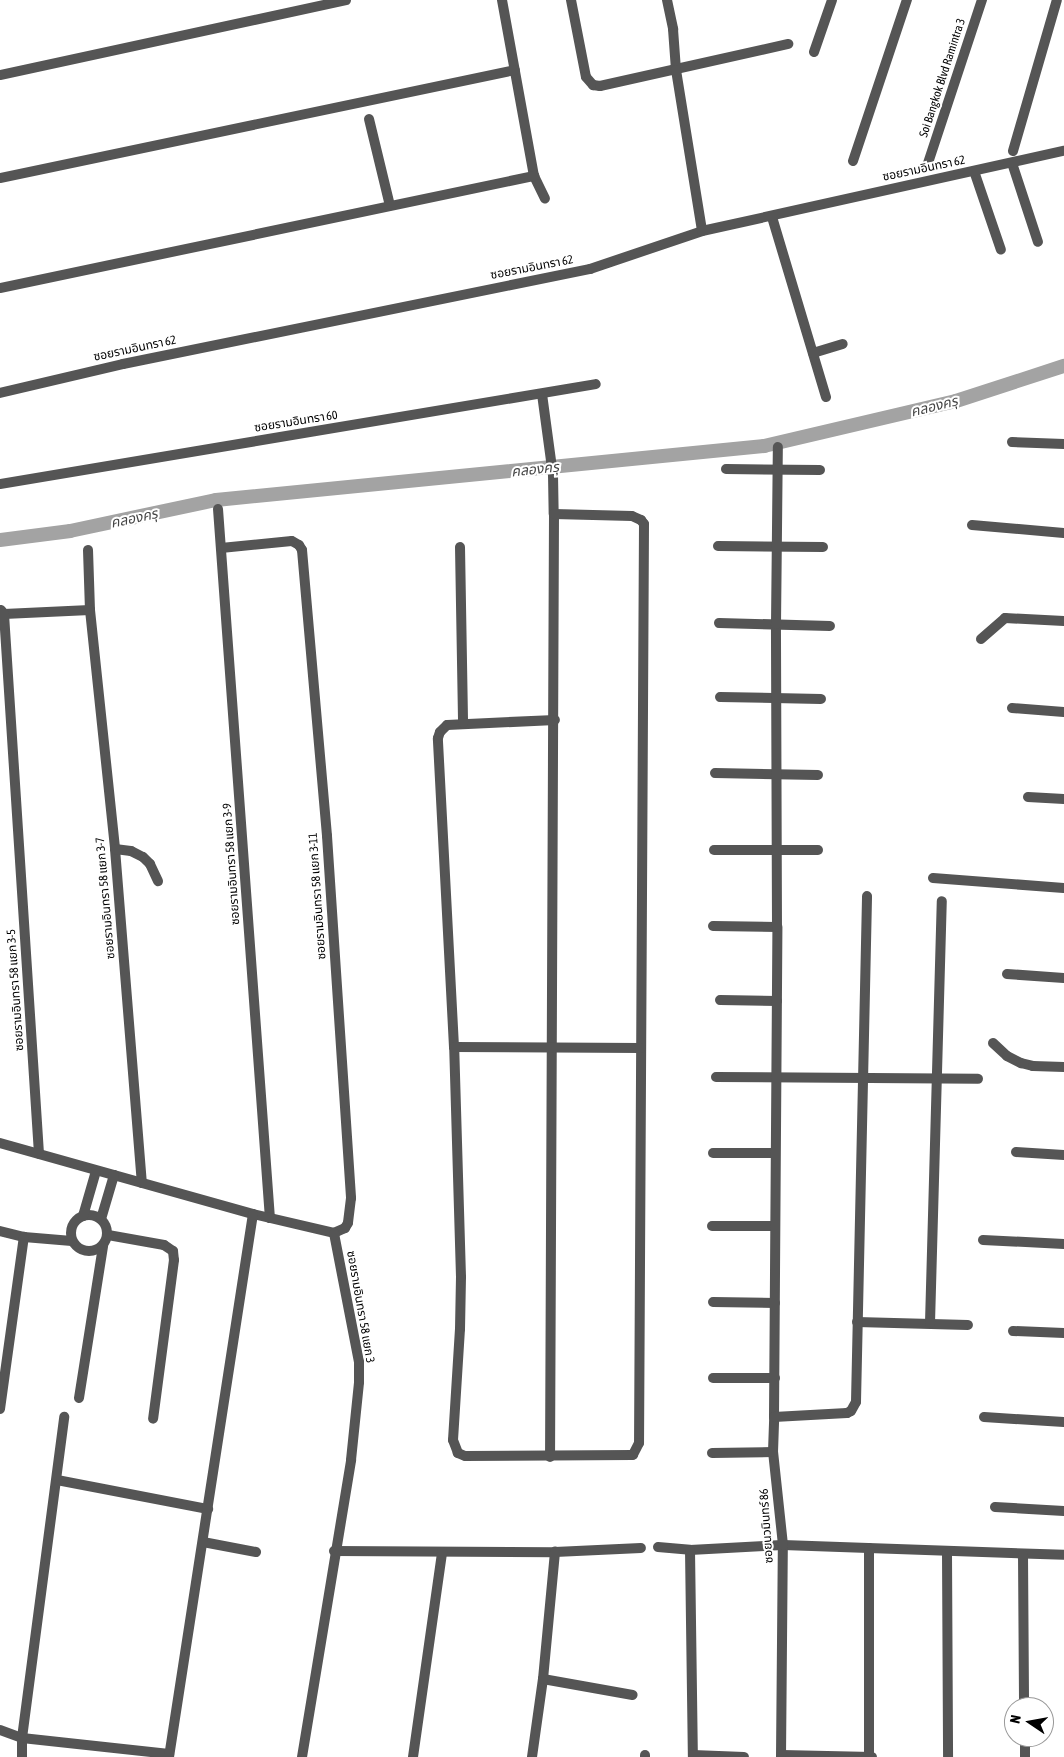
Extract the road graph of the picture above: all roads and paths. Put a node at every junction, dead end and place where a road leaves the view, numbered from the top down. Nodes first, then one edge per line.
1 (346, 0) edge
2 (502, 0) edge
3 (571, 0) edge
4 (667, 0) edge
5 (832, 0) edge
6 (907, 0) edge
7 (982, 0) edge
8 (1057, 0) edge
9 (788, 44) dead end
10 (814, 52) dead end
11 (515, 70) junction
12 (676, 70) junction
13 (0, 75) edge
14 (369, 119) dead end
15 (1012, 151) dead end
16 (1064, 151) edge
17 (853, 161) dead end
18 (928, 163) dead end
19 (1012, 163) junction
20 (974, 171) junction
21 (534, 176) junction
22 (0, 178) edge
23 (545, 199) dead end
24 (390, 206) junction
25 (772, 217) junction
26 (702, 232) junction
27 (1038, 242) dead end
28 (1001, 250) dead end
29 (0, 288) edge
30 (843, 344) dead end
31 (813, 352) junction
32 (596, 384) dead end
33 (0, 394) edge
34 (542, 394) junction
35 (826, 397) dead end
36 (1012, 442) dead end
37 (1064, 444) edge
38 (778, 447) dead end
39 (726, 468) dead end
40 (778, 468) junction
41 (820, 470) dead end
42 (0, 484) edge
43 (218, 509) dead end
44 (554, 514) junction
45 (972, 525) dead end
46 (1064, 532) edge
47 (718, 546) dead end
48 (460, 547) dead end
49 (777, 547) junction
50 (824, 547) dead end
51 (221, 548) junction
52 (88, 550) dead end
53 (90, 610) junction
54 (2, 612) edge
55 (1064, 621) edge
56 (719, 623) dead end
57 (776, 624) junction
58 (830, 626) dead end
59 (981, 638) dead end
60 (720, 697) dead end
61 (776, 699) junction
62 (821, 699) dead end
63 (1012, 708) dead end
64 (1064, 712) edge
65 (555, 720) junction
66 (463, 723) junction
67 (715, 773) dead end
68 (777, 775) junction
69 (818, 776) dead end
70 (1028, 797) dead end
71 (1064, 799) edge
72 (114, 849) junction
73 (714, 850) dead end
74 (776, 850) junction
75 (818, 850) dead end
76 (934, 878) dead end
77 (158, 881) dead end
78 (1064, 888) edge
79 (867, 896) dead end
80 (942, 901) dead end
81 (713, 926) dead end
82 (777, 927) junction
83 (1007, 974) dead end
84 (1064, 978) edge
85 (720, 1000) dead end
86 (777, 1001) junction
87 (993, 1043) dead end
88 (553, 1046) junction
89 (454, 1047) junction
90 (641, 1048) junction
91 (1064, 1067) edge
92 (716, 1077) dead end
93 (776, 1077) junction
94 (863, 1077) junction
95 (939, 1078) junction
96 (978, 1079) dead end
97 (0, 1143) edge
98 (1016, 1152) dead end
99 (713, 1153) dead end
100 (775, 1153) junction
101 (39, 1154) junction
102 (1064, 1155) edge
103 (96, 1170) junction
104 (114, 1175) junction
105 (142, 1183) junction
106 (253, 1214) junction
107 (83, 1216) junction
108 (101, 1218) junction
109 (270, 1218) junction
110 (712, 1226) dead end
111 (774, 1226) junction
112 (0, 1232) edge
113 (334, 1233) junction
114 (108, 1235) junction
115 (24, 1237) junction
116 (72, 1240) junction
117 (983, 1240) dead end
118 (1064, 1244) edge
119 (103, 1246) junction
120 (713, 1302) dead end
121 (776, 1303) junction
122 (857, 1322) junction
123 (930, 1323) junction
124 (968, 1325) dead end
125 (1013, 1331) dead end
126 (1064, 1333) edge
127 (713, 1378) dead end
128 (775, 1378) junction
129 (79, 1398) dead end
130 (0, 1409) edge
131 (64, 1417) dead end
132 (774, 1417) junction
133 (984, 1417) dead end
134 (153, 1419) dead end
135 (1064, 1422) edge
136 (773, 1452) junction
137 (712, 1453) dead end
138 (550, 1457) junction
139 (56, 1480) junction
140 (995, 1507) dead end
141 (208, 1509) junction
142 (1064, 1511) edge
143 (203, 1542) junction
144 (783, 1545) junction
145 (658, 1547) dead end
146 (641, 1548) dead end
147 (869, 1548) junction
148 (690, 1550) junction
149 (334, 1551) junction
150 (256, 1552) dead end
151 (442, 1552) junction
152 (555, 1552) junction
153 (947, 1553) junction
154 (1023, 1555) junction
155 (1064, 1555) edge
156 (544, 1679) junction
157 (633, 1694) dead end
158 (1024, 1697) edge
159 (0, 1730) edge
160 (22, 1738) junction
161 (169, 1756) edge
162 (693, 1756) edge
163 (782, 1756) edge
164 (22, 1757) edge
165 (302, 1757) edge
166 (413, 1757) edge
167 (532, 1757) edge
168 (744, 1757) edge
169 (870, 1757) edge
170 (948, 1757) edge

1 - 13 street
2 - 11 street
3 - 12 street
4 - 12 street
5 - 10 street
6 - 17 street
7 - 18 street, Soi Bangkok Blvd Ramintra 3
8 - 15 street
9 - 12 street
11 - 21 street
11 - 22 street
12 - 26 street
14 - 24 street
16 - 19 street, ซอยรามอินทรา 62
19 - 20 street, ซอยรามอินทรา 62
19 - 27 street
20 - 25 street, ซอยรามอินทรา 62
20 - 28 street
21 - 23 street
21 - 24 street
24 - 29 street
25 - 26 street, ซอยรามอินทรา 62
25 - 31 street
26 - 33 street, ซอยรามอินทรา 62
30 - 31 street
31 - 35 street
32 - 34 street, ซอยรามอินทรา 60
34 - 42 street, ซอยรามอินทรา 60
34 - 44 street
36 - 37 street
38 - 40 street, ซอยนวมินทร์ 86
39 - 40 street
40 - 41 street
40 - 49 street, ซอยนวมินทร์ 86
43 - 51 street, ซอยรามอินทรา 58 แยก 3-9
44 - 65 street
44 - 90 street
45 - 46 street
47 - 49 street
48 - 66 street
49 - 50 street
49 - 57 street, ซอยนวมินทร์ 86
51 - 109 street, ซอยรามอินทรา 58 แยก 3-9
51 - 113 street, ซอยรามอินทรา 58 แยก 3-11
52 - 53 street, ซอยรามอินทรา 58 แยก 3-7
53 - 54 street
53 - 72 street, ซอยรามอินทรา 58 แยก 3-7
54 - 101 street, ซอยรามอินทรา 58 แยก 3-5
55 - 59 street
56 - 57 street
57 - 58 street
57 - 61 street, ซอยนวมินทร์ 86
60 - 61 street
61 - 62 street
61 - 68 street, ซอยนวมินทร์ 86
63 - 64 street
65 - 66 street
65 - 88 street
66 - 89 street
67 - 68 street
68 - 69 street
68 - 74 street, ซอยนวมินทร์ 86
70 - 71 street
72 - 77 street
72 - 105 street, ซอยรามอินทรา 58 แยก 3-7
73 - 74 street
74 - 75 street
74 - 82 street, ซอยนวมินทร์ 86
76 - 78 street
79 - 94 street
80 - 95 street
81 - 82 street
82 - 86 street, ซอยนวมินทร์ 86
83 - 84 street
85 - 86 street
86 - 93 street, ซอยนวมินทร์ 86
87 - 91 street
88 - 89 street
88 - 90 street
88 - 138 street
89 - 138 street
90 - 138 street
92 - 93 street
93 - 94 street
93 - 100 street, ซอยนวมินทร์ 86
94 - 95 street
94 - 122 street
95 - 96 street
95 - 123 street
97 - 101 street
98 - 102 street
99 - 100 street
100 - 111 street, ซอยนวมินทร์ 86
101 - 103 street
103 - 104 street
103 - 107 street
104 - 105 street
104 - 108 street
105 - 106 street
106 - 109 street
106 - 141 street
107 - 108 street
107 - 116 street
108 - 114 street
109 - 113 street
110 - 111 street
111 - 121 street, ซอยนวมินทร์ 86
112 - 115 street
113 - 149 street, ซอยรามอินทรา 58 แยก 3
114 - 119 street
114 - 134 street
115 - 116 street
115 - 130 street
116 - 119 street
117 - 118 street
119 - 129 street
120 - 121 street
121 - 128 street, ซอยนวมินทร์ 86
122 - 123 street
122 - 132 street
123 - 124 street
125 - 126 street
127 - 128 street
128 - 132 street, ซอยนวมินทร์ 86
131 - 139 street
132 - 136 street, ซอยนวมินทร์ 86
133 - 135 street
136 - 137 street
136 - 144 street, ซอยนวมินทร์ 86
139 - 141 street
139 - 160 street
140 - 142 street
141 - 143 street
143 - 150 street
143 - 161 street
144 - 147 street
144 - 148 street
144 - 163 street, ซอยนวมินทร์ 86
145 - 148 street
146 - 152 street
147 - 153 street
147 - 169 street
148 - 162 street
149 - 151 street
149 - 165 street, ซอยรามอินทรา 58 แยก 3
151 - 152 street
151 - 166 street
152 - 156 street
153 - 154 street
153 - 170 street
154 - 155 street
154 - 158 street
156 - 157 street
156 - 167 street
159 - 160 street
160 - 161 street
160 - 164 street
162 - 168 street
163 - 169 street

